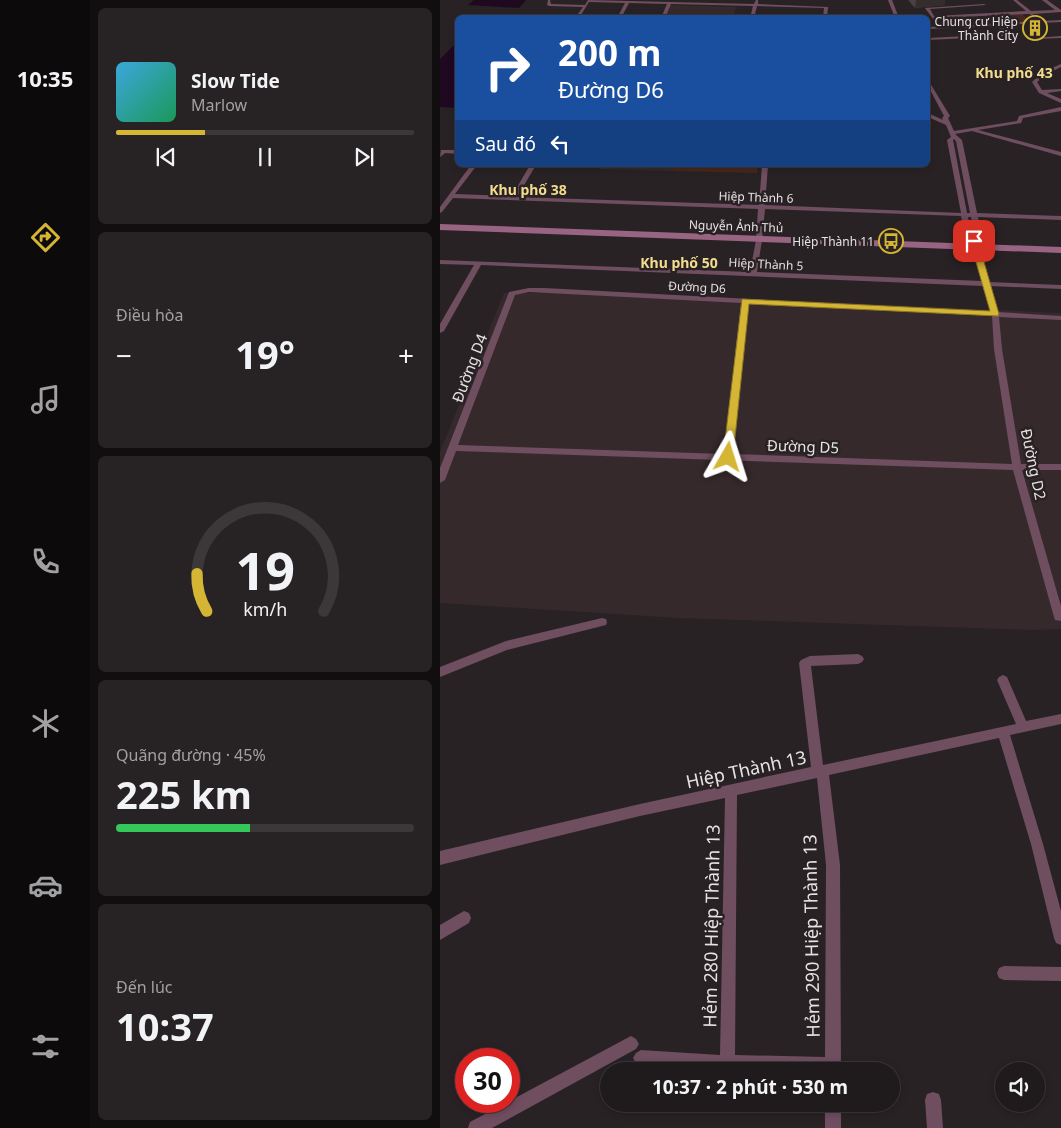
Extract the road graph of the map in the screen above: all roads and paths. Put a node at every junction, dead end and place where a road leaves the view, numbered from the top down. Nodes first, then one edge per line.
1 (890, 0) edge
2 (899, 0) edge
3 (979, 0) edge
4 (1008, 0) edge
5 (1015, 0) edge
6 (590, 1) edge
7 (629, 1) edge
8 (1046, 1) edge
9 (1054, 1) dead end
10 (550, 2) dead end
11 (670, 3) junction
12 (757, 3) edge
13 (984, 5) junction
14 (586, 6) junction
15 (1060, 11) edge
16 (1030, 12) junction
17 (1024, 13) junction
18 (995, 14) junction
19 (580, 15) edge
20 (621, 15) edge
21 (664, 15) edge
22 (753, 15) edge
23 (825, 15) edge
24 (896, 15) edge
25 (934, 17) junction
26 (1061, 21) edge
27 (1043, 22) junction
28 (1036, 23) junction
29 (999, 25) junction
30 (930, 28) edge
31 (939, 28) junction
32 (1061, 37) edge
33 (1037, 38) dead end
34 (930, 40) edge
35 (1061, 65) edge
36 (930, 86) edge
37 (1061, 90) edge
38 (1041, 92) junction
39 (930, 98) edge
40 (1061, 101) edge
41 (1061, 109) edge
42 (930, 116) edge
43 (945, 118) junction
44 (948, 124) junction
45 (971, 131) junction
46 (953, 135) junction
47 (455, 152) edge
48 (1061, 154) edge
49 (440, 155) edge
50 (473, 167) edge
51 (533, 167) edge
52 (765, 167) edge
53 (451, 196) junction
54 (513, 198) junction
55 (762, 208) junction
56 (440, 210) edge
57 (964, 214) junction
58 (973, 214) junction
59 (1061, 218) edge
60 (440, 227) edge
61 (759, 240) junction
62 (975, 244) junction
63 (1061, 250) edge
64 (440, 262) edge
65 (478, 264) junction
66 (752, 275) junction
67 (986, 285) junction
68 (1061, 287) edge
69 (512, 294) joint
70 (745, 301) junction
71 (995, 314) junction
72 (1061, 318) edge
73 (440, 332) edge
74 (453, 448) junction
75 (728, 457) junction
76 (1017, 467) junction
77 (1061, 467) edge
78 (440, 480) edge
79 (1059, 617) dead end
80 (602, 622) dead end
81 (858, 658) dead end
82 (440, 672) edge
83 (1003, 680) dead end
84 (1061, 718) edge
85 (1023, 727) junction
86 (1003, 731) junction
87 (820, 771) junction
88 (731, 790) junction
89 (440, 858) edge
90 (464, 918) dead end
91 (440, 933) edge
92 (1061, 938) edge
93 (1004, 973) dead end
94 (1061, 974) edge
95 (631, 1044) dead end
96 (642, 1058) dead end
97 (709, 1062) edge
98 (726, 1062) edge
99 (833, 1062) edge
100 (933, 1100) dead end
101 (833, 1112) edge
102 (476, 1128) edge
103 (834, 1128) edge
104 (935, 1128) edge

1 - 2 street
1 - 24 street
3 - 13 street
4 - 17 street
5 - 16 street
6 - 7 street
6 - 14 street
7 - 11 street
7 - 20 street
8 - 9 street
8 - 15 street
10 - 14 street
11 - 12 street
11 - 21 street
12 - 22 street
12 - 23 street
13 - 18 street
13 - 25 street
14 - 19 street
15 - 16 street
16 - 17 street
16 - 27 street
17 - 18 street
17 - 28 street
18 - 25 street
25 - 31 street
26 - 27 street
27 - 28 street
28 - 29 street
29 - 31 street
29 - 34 street
30 - 31 street
32 - 33 street
35 - 38 street
36 - 43 street
37 - 38 street
38 - 40 street
39 - 43 street
41 - 45 street
42 - 44 street
43 - 44 street
44 - 46 street
45 - 46 street
45 - 48 street
46 - 57 street
46 - 58 street
47 - 49 street
50 - 53 street
51 - 54 street
52 - 55 street
53 - 54 street, Hiệp Thành 6
53 - 56 street
54 - 55 street, Hiệp Thành 6
55 - 57 street, Hiệp Thành 6
55 - 61 street
57 - 58 street, Hiệp Thành 6
57 - 62 street
58 - 59 street, Hiệp Thành 6
58 - 62 street
60 - 61 main road, Nguyễn Ảnh Thủ
61 - 62 main road, Nguyễn Ảnh Thủ
61 - 66 street
62 - 63 main road, Nguyễn Ảnh Thủ
62 - 67 street, Đường D2
64 - 65 street, Hiệp Thành 5
65 - 66 street, Hiệp Thành 5
65 - 73 street
66 - 67 street, Hiệp Thành 5
67 - 68 street, Hiệp Thành 5
67 - 71 street, Đường D2
69 - 70 street, Đường D6
69 - 74 street, Đường D4
70 - 71 street, Đường D6
70 - 75 street
71 - 72 street, Đường D6
71 - 76 street, Đường D2
74 - 75 street, Đường D5
74 - 78 street, Đường D4
75 - 76 street, Đường D5
76 - 77 street, Đường D5
76 - 79 street, Đường D2
80 - 82 street
81 - 87 street, Hẻm 290 Hiệp Thành 13
83 - 85 street
84 - 85 street, Hiệp Thành 13
85 - 86 street, Hiệp Thành 13
86 - 87 street, Hiệp Thành 13
86 - 92 street
87 - 88 street, Hiệp Thành 13
87 - 99 street, Hẻm 290 Hiệp Thành 13
88 - 89 street, Hiệp Thành 13
88 - 98 street, Hẻm 280 Hiệp Thành 13
90 - 91 street
93 - 94 street
95 - 102 street
96 - 97 street
100 - 104 street
101 - 103 street

